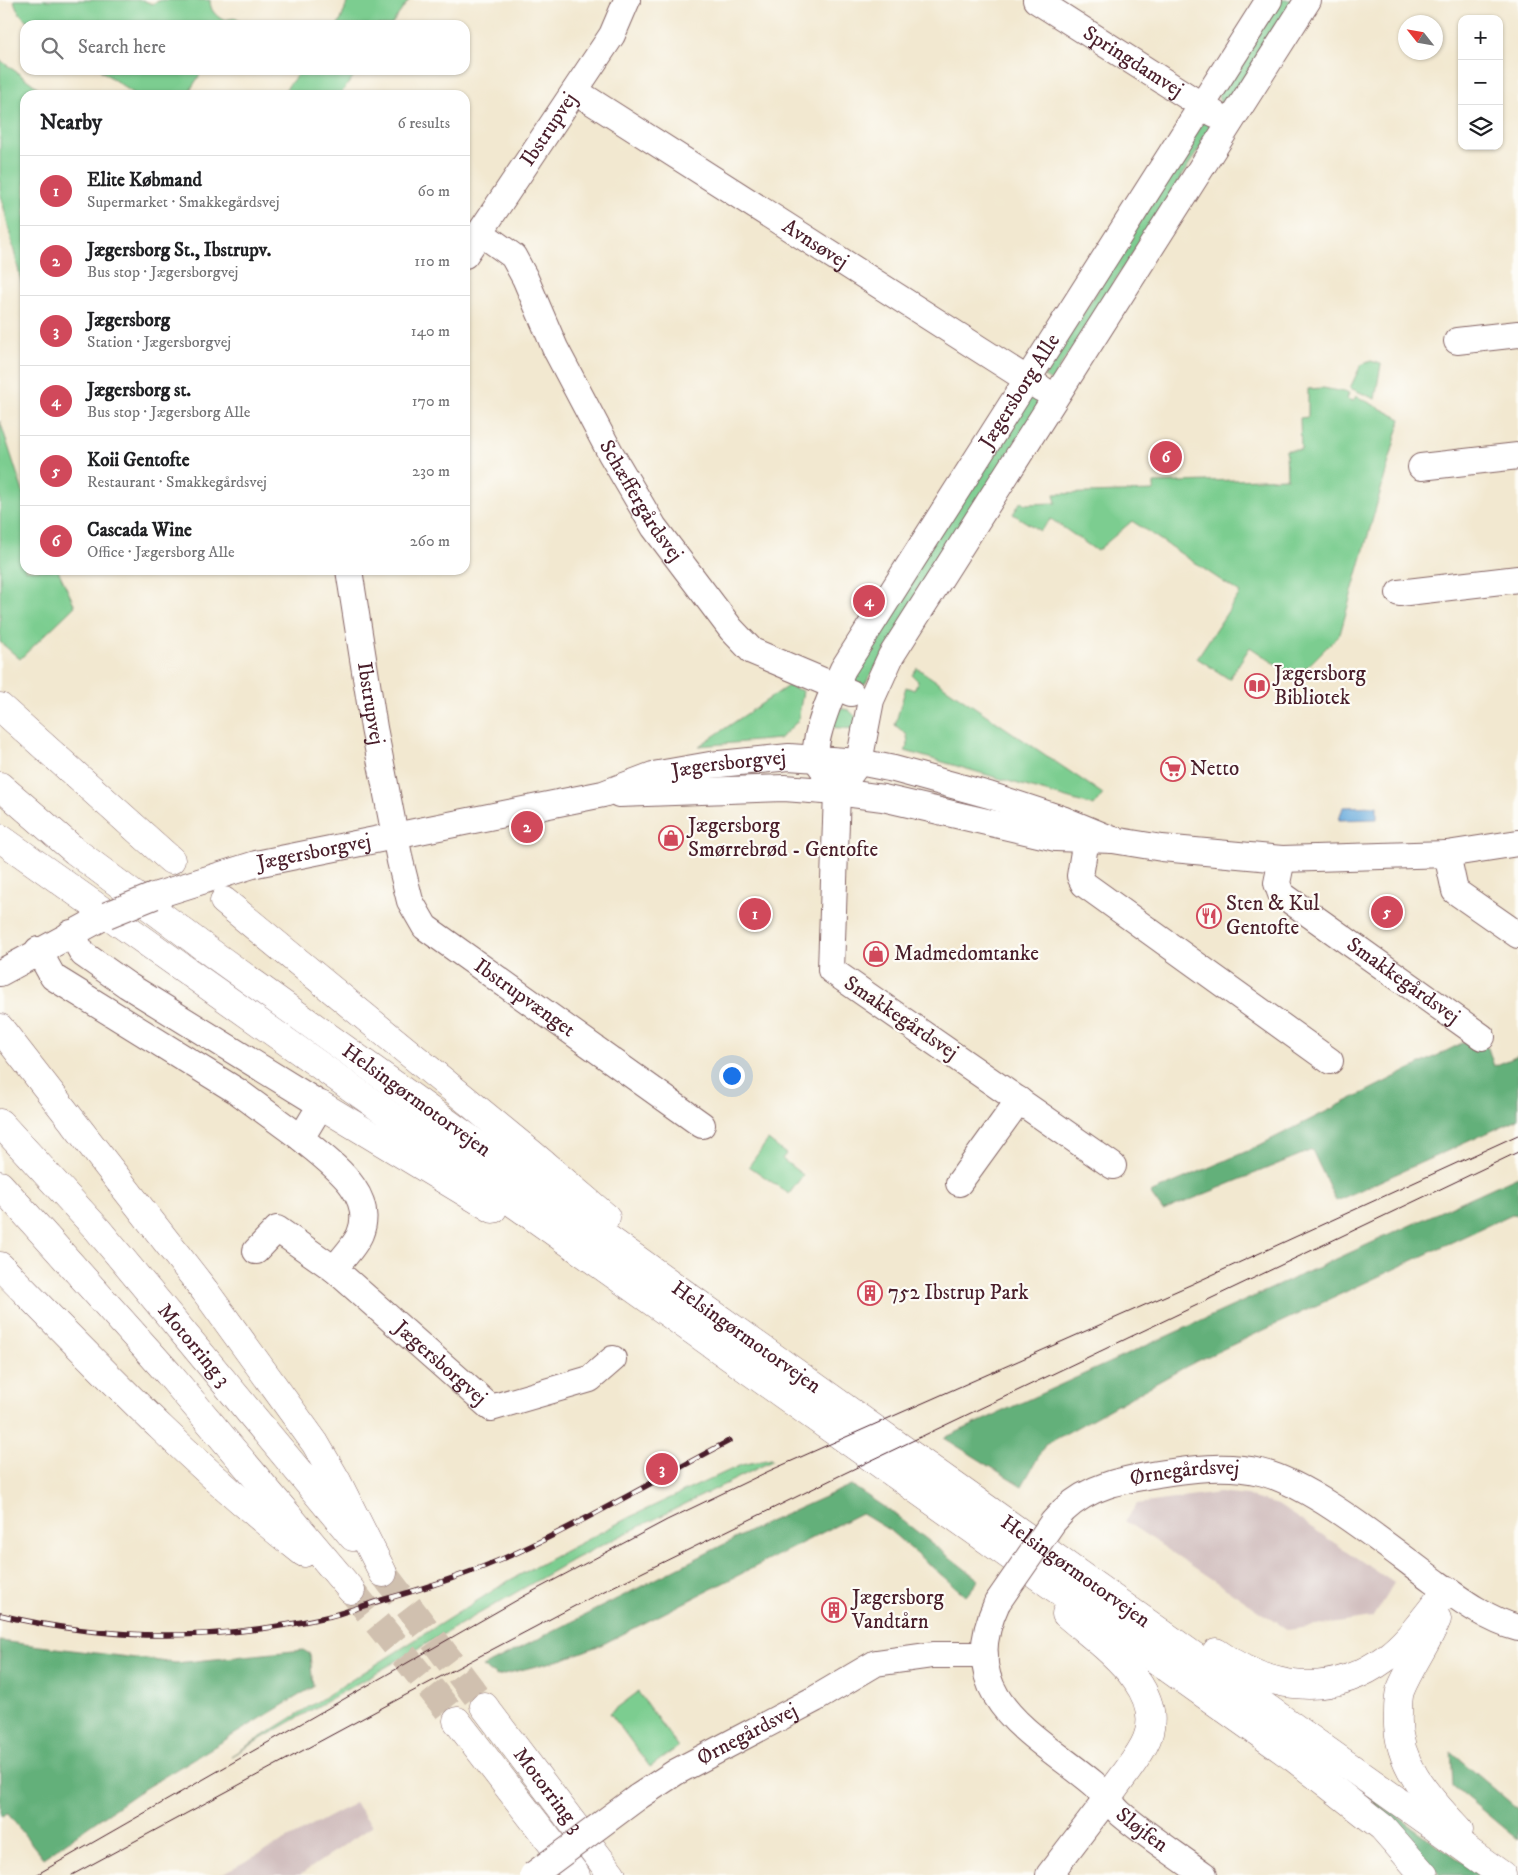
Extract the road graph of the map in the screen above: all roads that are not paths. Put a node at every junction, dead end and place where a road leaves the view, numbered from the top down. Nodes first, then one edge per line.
1 (627, 0) edge
2 (1036, 0) edge
3 (1269, 0) edge
4 (1308, 0) edge
5 (575, 91) junction
6 (1202, 105) junction
7 (1230, 123) junction
8 (481, 233) junction
9 (470, 248) edge
10 (1518, 334) edge
11 (1457, 341) dead end
12 (1027, 379) junction
13 (1055, 397) junction
14 (1518, 456) edge
15 (1421, 467) dead end
16 (350, 575) edge
17 (1518, 579) edge
18 (1399, 592) dead end
19 (834, 687) junction
20 (871, 700) junction
21 (0, 707) edge
22 (816, 758) junction
23 (859, 762) junction
24 (0, 786) edge
25 (837, 792) junction
26 (603, 794) junction
27 (395, 835) junction
28 (0, 838) edge
29 (1086, 839) junction
30 (1113, 840) junction
31 (1518, 843) edge
32 (1447, 854) junction
33 (1282, 859) junction
34 (171, 860) joint
35 (235, 870) junction
36 (185, 885) junction
37 (224, 902) junction
38 (73, 932) junction
39 (1518, 935) edge
40 (38, 950) junction
41 (0, 973) edge
42 (0, 1028) edge
43 (1482, 1037) dead end
44 (1330, 1061) dead end
45 (1019, 1100) junction
46 (321, 1105) junction
47 (0, 1123) edge
48 (702, 1125) dead end
49 (302, 1138) junction
50 (1113, 1166) dead end
51 (959, 1183) dead end
52 (0, 1185) edge
53 (256, 1251) dead end
54 (0, 1266) edge
55 (600, 1266) junction
56 (334, 1269) junction
57 (692, 1299) junction
58 (613, 1359) dead end
59 (946, 1510) junction
60 (1049, 1553) junction
61 (1447, 1590) junction
62 (1518, 1628) edge
63 (985, 1655) junction
64 (484, 1706) tunnel mouth
65 (457, 1721) tunnel mouth
66 (1107, 1799) junction
67 (533, 1875) edge
68 (576, 1875) edge
69 (612, 1875) edge
70 (1049, 1875) edge
71 (1204, 1875) edge
72 (1424, 1875) edge
73 (1502, 1875) edge

1 - 5 street, Ibstrupvej
2 - 6 street, Springdamvej
3 - 6 street, Jægersborg Alle
4 - 7 street, Jægersborg Alle
5 - 8 street, Ibstrupvej
5 - 12 street, Avnsøvej
6 - 7 street, Springdamvej
6 - 12 street, Jægersborg Alle
7 - 13 street, Jægersborg Alle
8 - 9 street, Ibstrupvej
8 - 19 street, Schæffergårdsvej
10 - 11 street
12 - 13 street, Avnsøvej
12 - 19 street, Jægersborg Alle
13 - 20 street, Jægersborg Alle
14 - 15 street
16 - 27 street, Ibstrupvej
17 - 18 street
19 - 20 street, Schæffergårdsvej
19 - 22 street, Jægersborg Alle
20 - 23 street, Jægersborg Alle
21 - 34 highway
22 - 23 street, Jægersborgvej
22 - 25 street
22 - 26 street, Jægersborgvej
23 - 25 street
23 - 30 street
24 - 57 highway, Helsingørmotorvejen
25 - 26 street, Jægersborgvej
25 - 29 street
25 - 45 street, Smakkegårdsvej
26 - 27 street, Jægersborgvej
27 - 35 street, Jægersborgvej
27 - 48 street, Ibstrupvænget
28 - 55 highway, Helsingørmotorvejen
29 - 30 street
29 - 44 street
30 - 33 street
31 - 32 street
32 - 33 street
32 - 39 street
33 - 43 street, Smakkegårdsvej
34 - 36 street
35 - 36 street, Jægersborgvej
35 - 37 street
36 - 37 street
36 - 38 street, Jægersborgvej, bridge
37 - 57 highway
38 - 40 street, Jægersborgvej
38 - 46 street
40 - 41 street, Jægersborgvej
40 - 49 street
42 - 47 highway, Motorring 3
45 - 50 street, Smakkegårdsvej
45 - 51 street
46 - 49 street
46 - 55 highway
49 - 56 street
52 - 54 highway, Motorring 3
53 - 56 street, Jægersborgvej
55 - 59 highway, Helsingørmotorvejen
56 - 58 street, Jægersborgvej
57 - 60 highway, Helsingørmotorvejen
59 - 66 highway
59 - 72 highway, Helsingørmotorvejen
60 - 61 highway
60 - 73 highway, Helsingørmotorvejen
61 - 62 street, Ørnegårdsvej
61 - 63 street, Ørnegårdsvej, bridge
61 - 73 highway
63 - 66 street, Ørnegårdsvej
63 - 67 street, Ørnegårdsvej, bridge
64 - 69 highway, Motorring 3
65 - 68 highway, Motorring 3
66 - 70 street
66 - 71 street, Sløjfen

